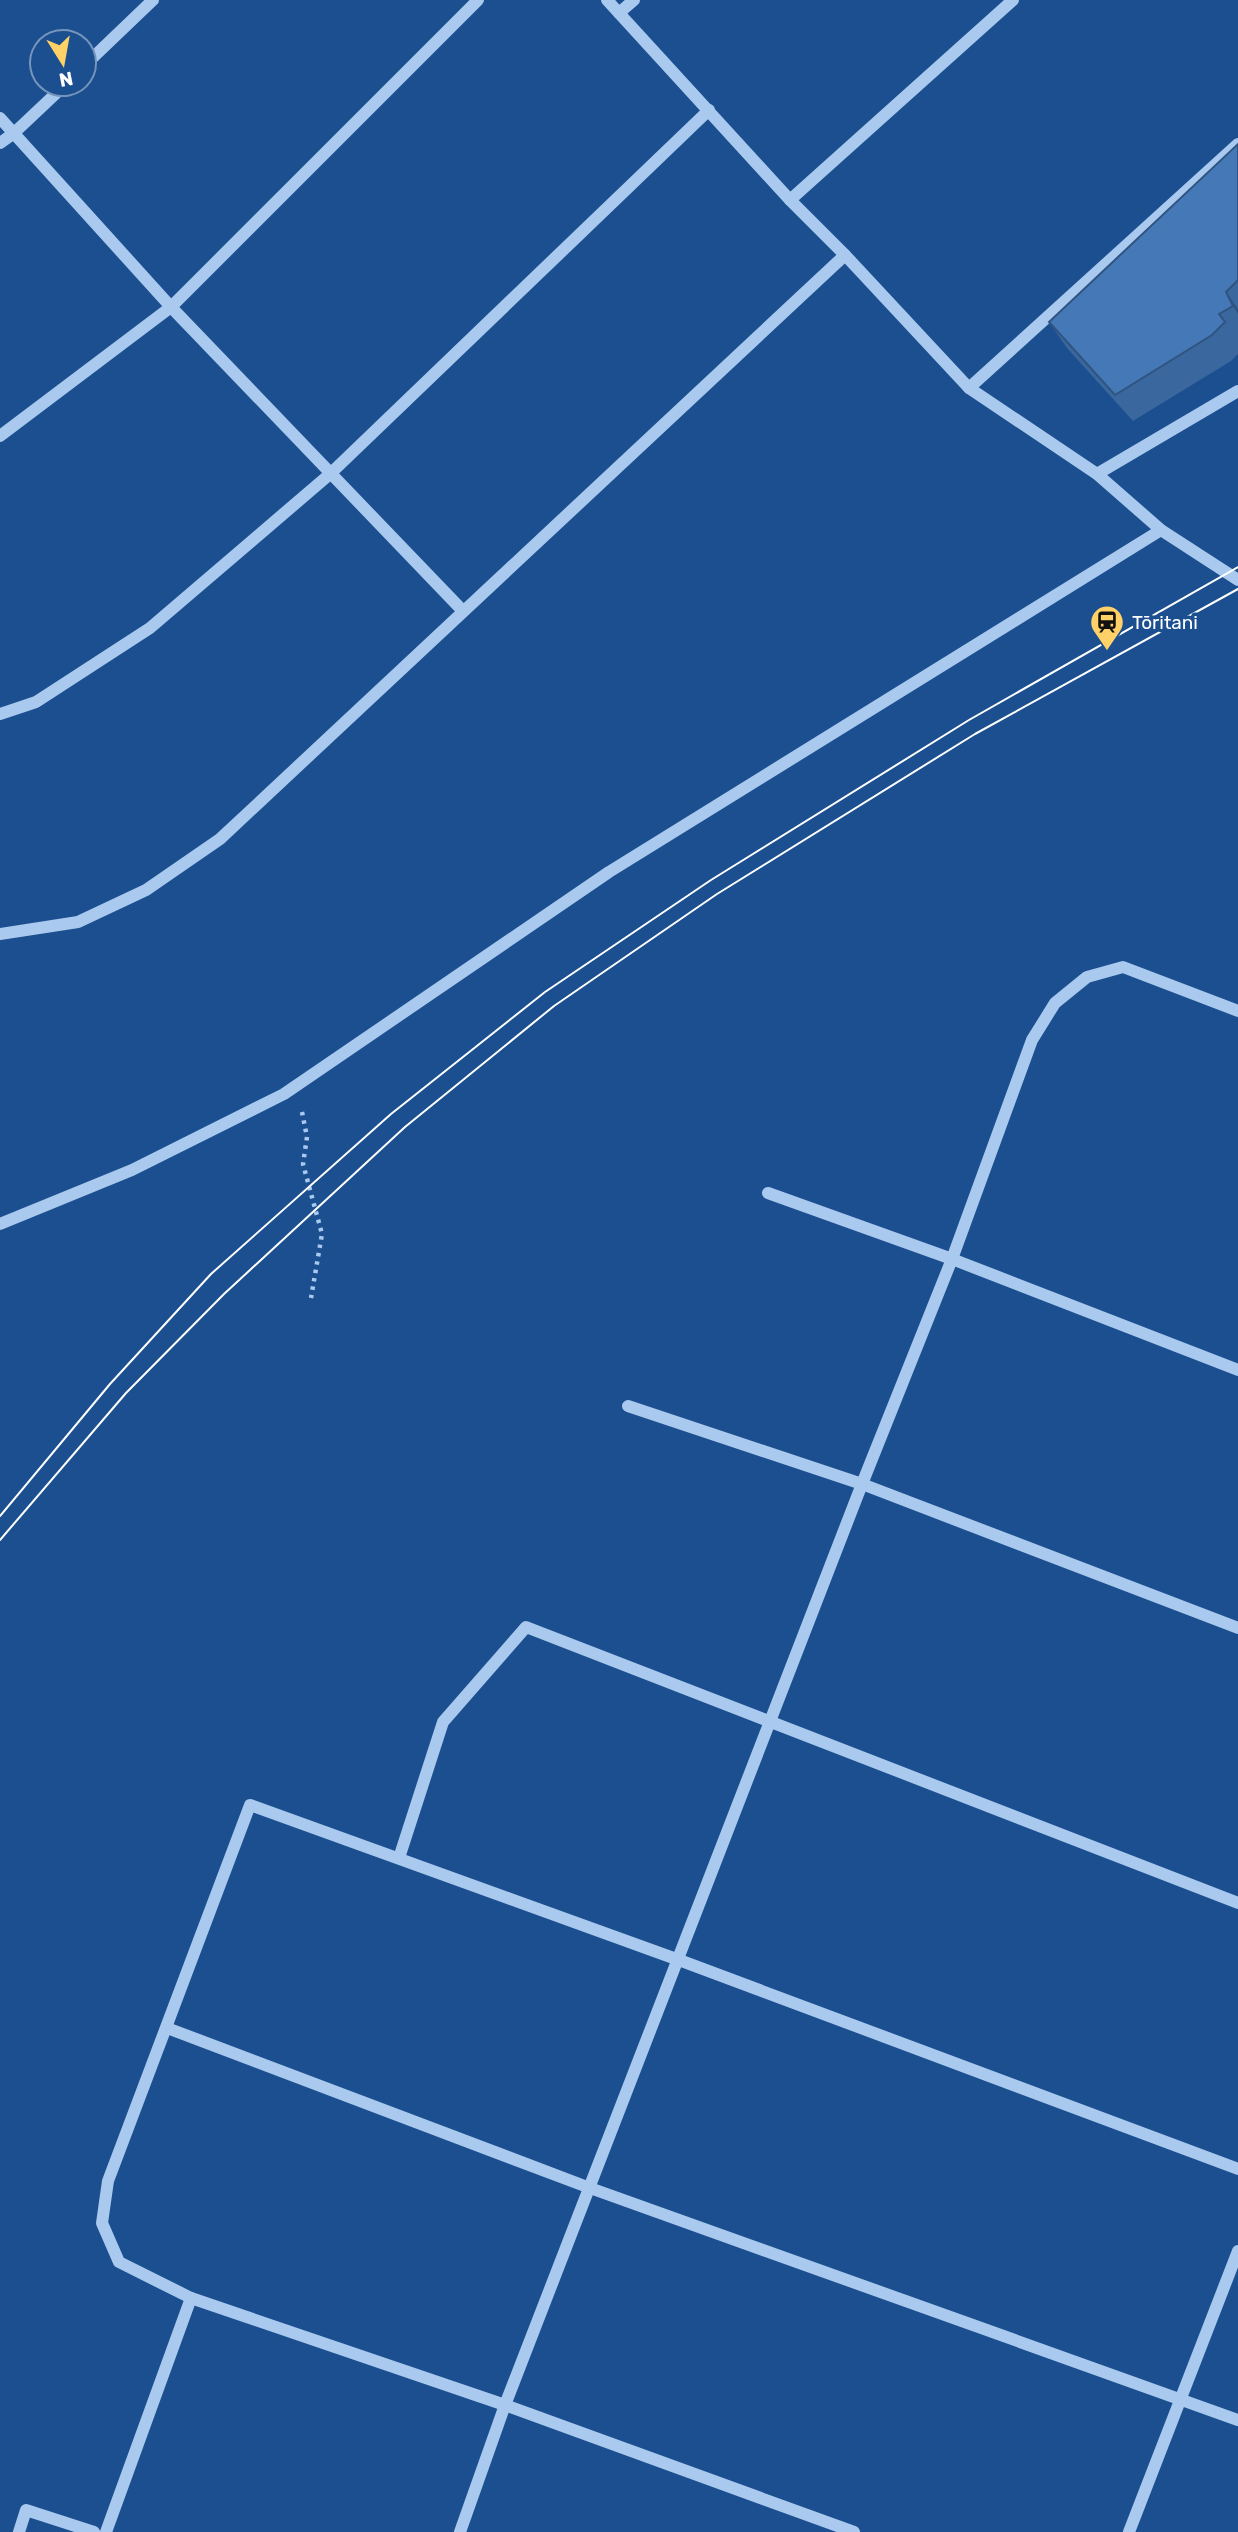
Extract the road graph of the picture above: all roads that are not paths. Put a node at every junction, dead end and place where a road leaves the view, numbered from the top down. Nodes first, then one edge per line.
1 (153, 0) edge
2 (478, 0) edge
3 (607, 0) edge
4 (634, 0) edge
5 (1013, 0) edge
6 (620, 13) junction
7 (98, 53) edge
8 (51, 98) edge
9 (709, 110) junction
10 (0, 118) edge
11 (14, 133) junction
12 (0, 143) edge
13 (1238, 145) edge
14 (790, 200) junction
15 (845, 255) junction
16 (171, 307) junction
17 (970, 388) junction
18 (1238, 391) edge
19 (0, 436) edge
20 (330, 474) junction
21 (1097, 474) junction
22 (1161, 530) junction
23 (1238, 580) edge
24 (462, 610) junction
25 (0, 714) edge
26 (0, 934) edge
27 (1238, 1011) edge
28 (768, 1193) dead end
29 (0, 1224) edge
30 (952, 1259) junction
31 (1238, 1370) edge
32 (628, 1406) dead end
33 (862, 1484) junction
34 (1238, 1628) edge
35 (771, 1723) junction
36 (399, 1858) junction
37 (1238, 1903) edge
38 (679, 1961) junction
39 (167, 2028) junction
40 (1238, 2169) edge
41 (590, 2188) junction
42 (1238, 2250) edge
43 (191, 2298) junction
44 (1180, 2398) junction
45 (505, 2405) junction
46 (1238, 2420) edge
47 (19, 2532) edge
48 (94, 2532) edge
49 (106, 2532) edge
50 (460, 2532) edge
51 (854, 2532) edge
52 (1129, 2532) edge

1 - 7 street
2 - 16 street
3 - 6 street
4 - 6 street
5 - 14 street
6 - 9 street
8 - 11 street
9 - 14 street
9 - 20 street
10 - 11 street
11 - 12 street
11 - 16 street
13 - 17 street
14 - 15 street
15 - 17 street
15 - 24 street
16 - 19 street
16 - 20 street
17 - 21 street
18 - 21 street
20 - 24 street
20 - 25 street
21 - 22 street
22 - 23 street
22 - 29 street
24 - 26 street
27 - 30 street
28 - 30 street
30 - 31 street
30 - 33 street
32 - 33 street
33 - 34 street
33 - 35 street
35 - 36 street
35 - 37 street
35 - 38 street
36 - 38 street
36 - 39 street
38 - 40 street
38 - 41 street
39 - 41 street
39 - 43 street
41 - 44 street
41 - 45 street
42 - 44 street
43 - 45 street
43 - 49 street
44 - 46 street
44 - 52 street
45 - 50 street
45 - 51 street
47 - 48 street

